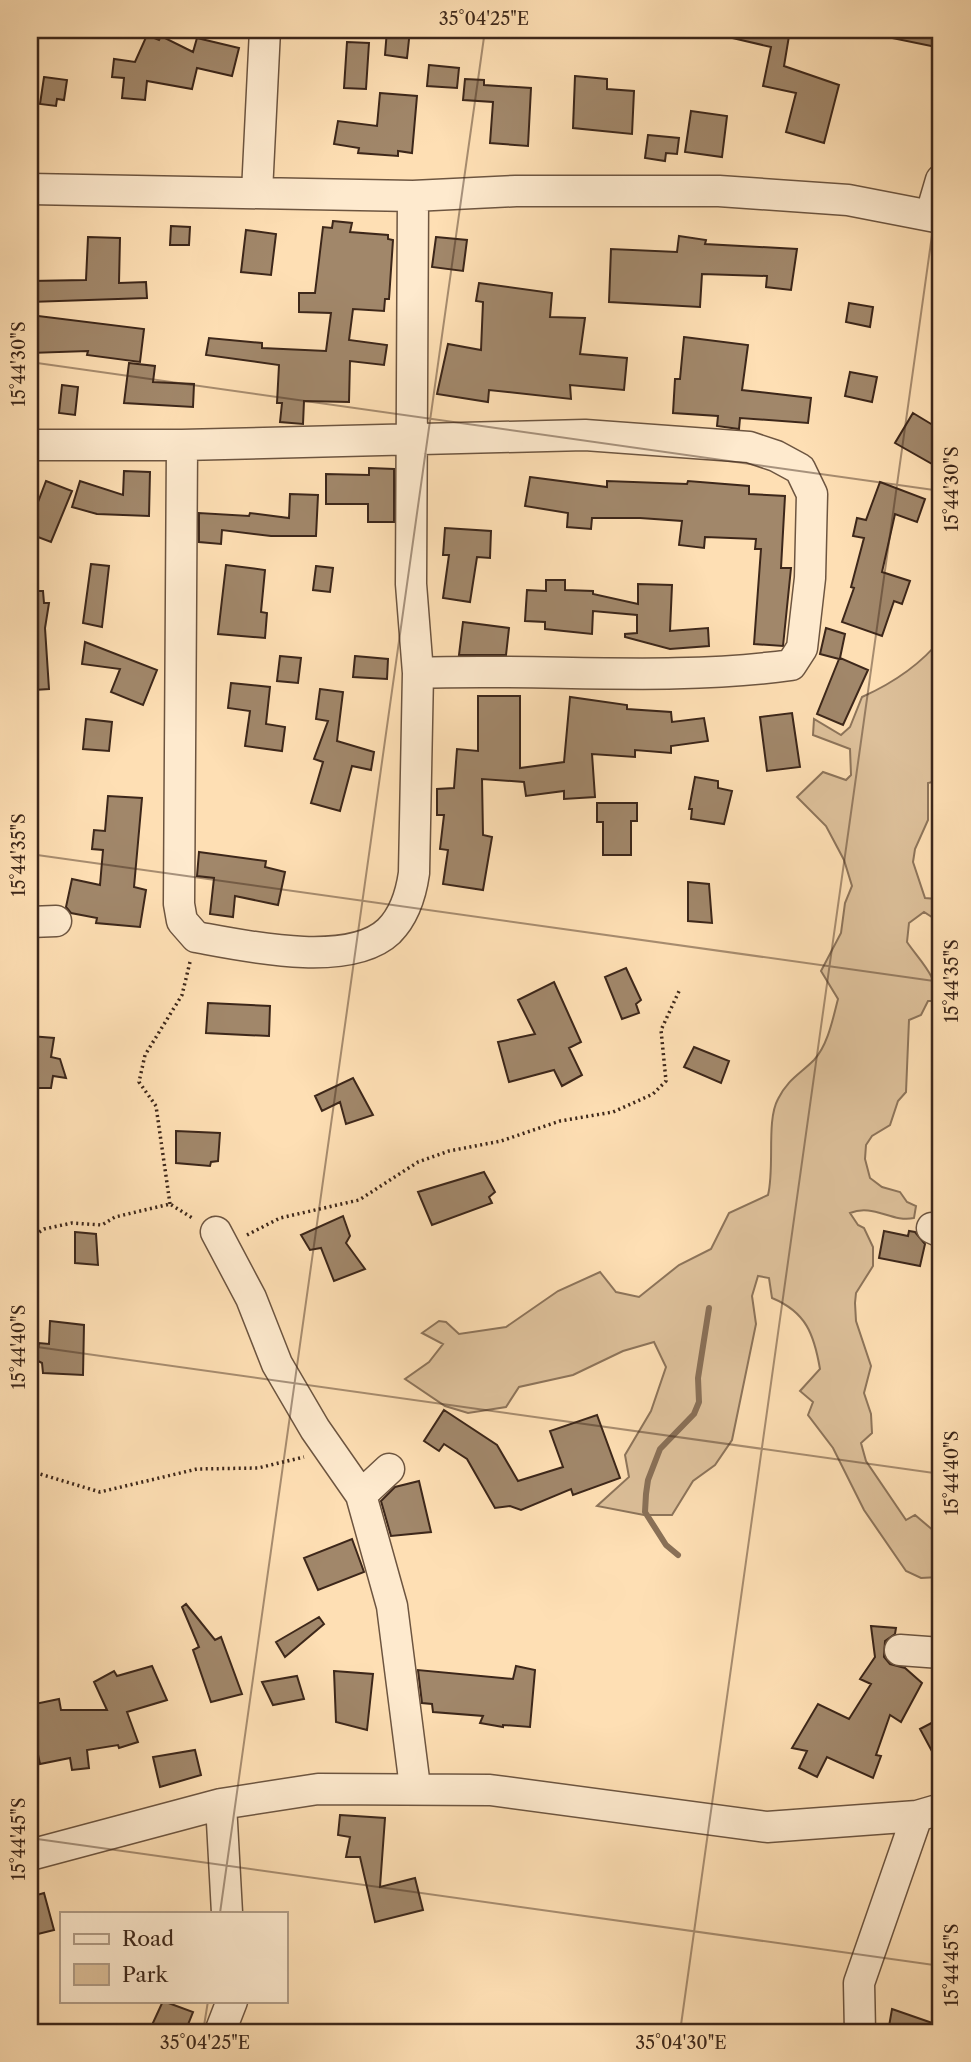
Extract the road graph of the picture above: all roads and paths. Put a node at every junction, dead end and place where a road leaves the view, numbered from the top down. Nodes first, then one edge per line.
1 (265, 30) edge
2 (941, 180) edge
3 (30, 189) edge
4 (257, 192) junction
5 (413, 196) junction
6 (936, 216) edge
7 (412, 439) junction
8 (30, 445) edge
9 (182, 445) junction
10 (418, 673) junction
11 (196, 937) junction
12 (680, 989) dead end
13 (170, 1204) junction
14 (216, 1232) junction
15 (30, 1238) edge
16 (330, 1451) junction
17 (389, 1469) dead end
18 (30, 1471) edge
19 (362, 1495) junction
20 (900, 1650) dead end
21 (941, 1653) edge
22 (415, 1787) junction
23 (221, 1804) junction
24 (929, 1812) edge
25 (30, 1855) edge
26 (227, 1912) edge
27 (232, 2002) edge
28 (220, 2032) edge
29 (860, 2032) edge

1 - 4 street
2 - 6 street
3 - 4 street
4 - 5 street
5 - 6 street
5 - 7 street
7 - 9 street
7 - 10 street
7 - 10 street
8 - 9 street
9 - 11 street
10 - 11 street
11 - 13 path
12 - 14 path
13 - 14 path
13 - 15 path
14 - 16 street
16 - 18 path
16 - 19 street
17 - 19 street
19 - 22 street
20 - 21 street
22 - 23 street
22 - 24 street
23 - 25 street
23 - 26 street
24 - 29 street
27 - 28 street

